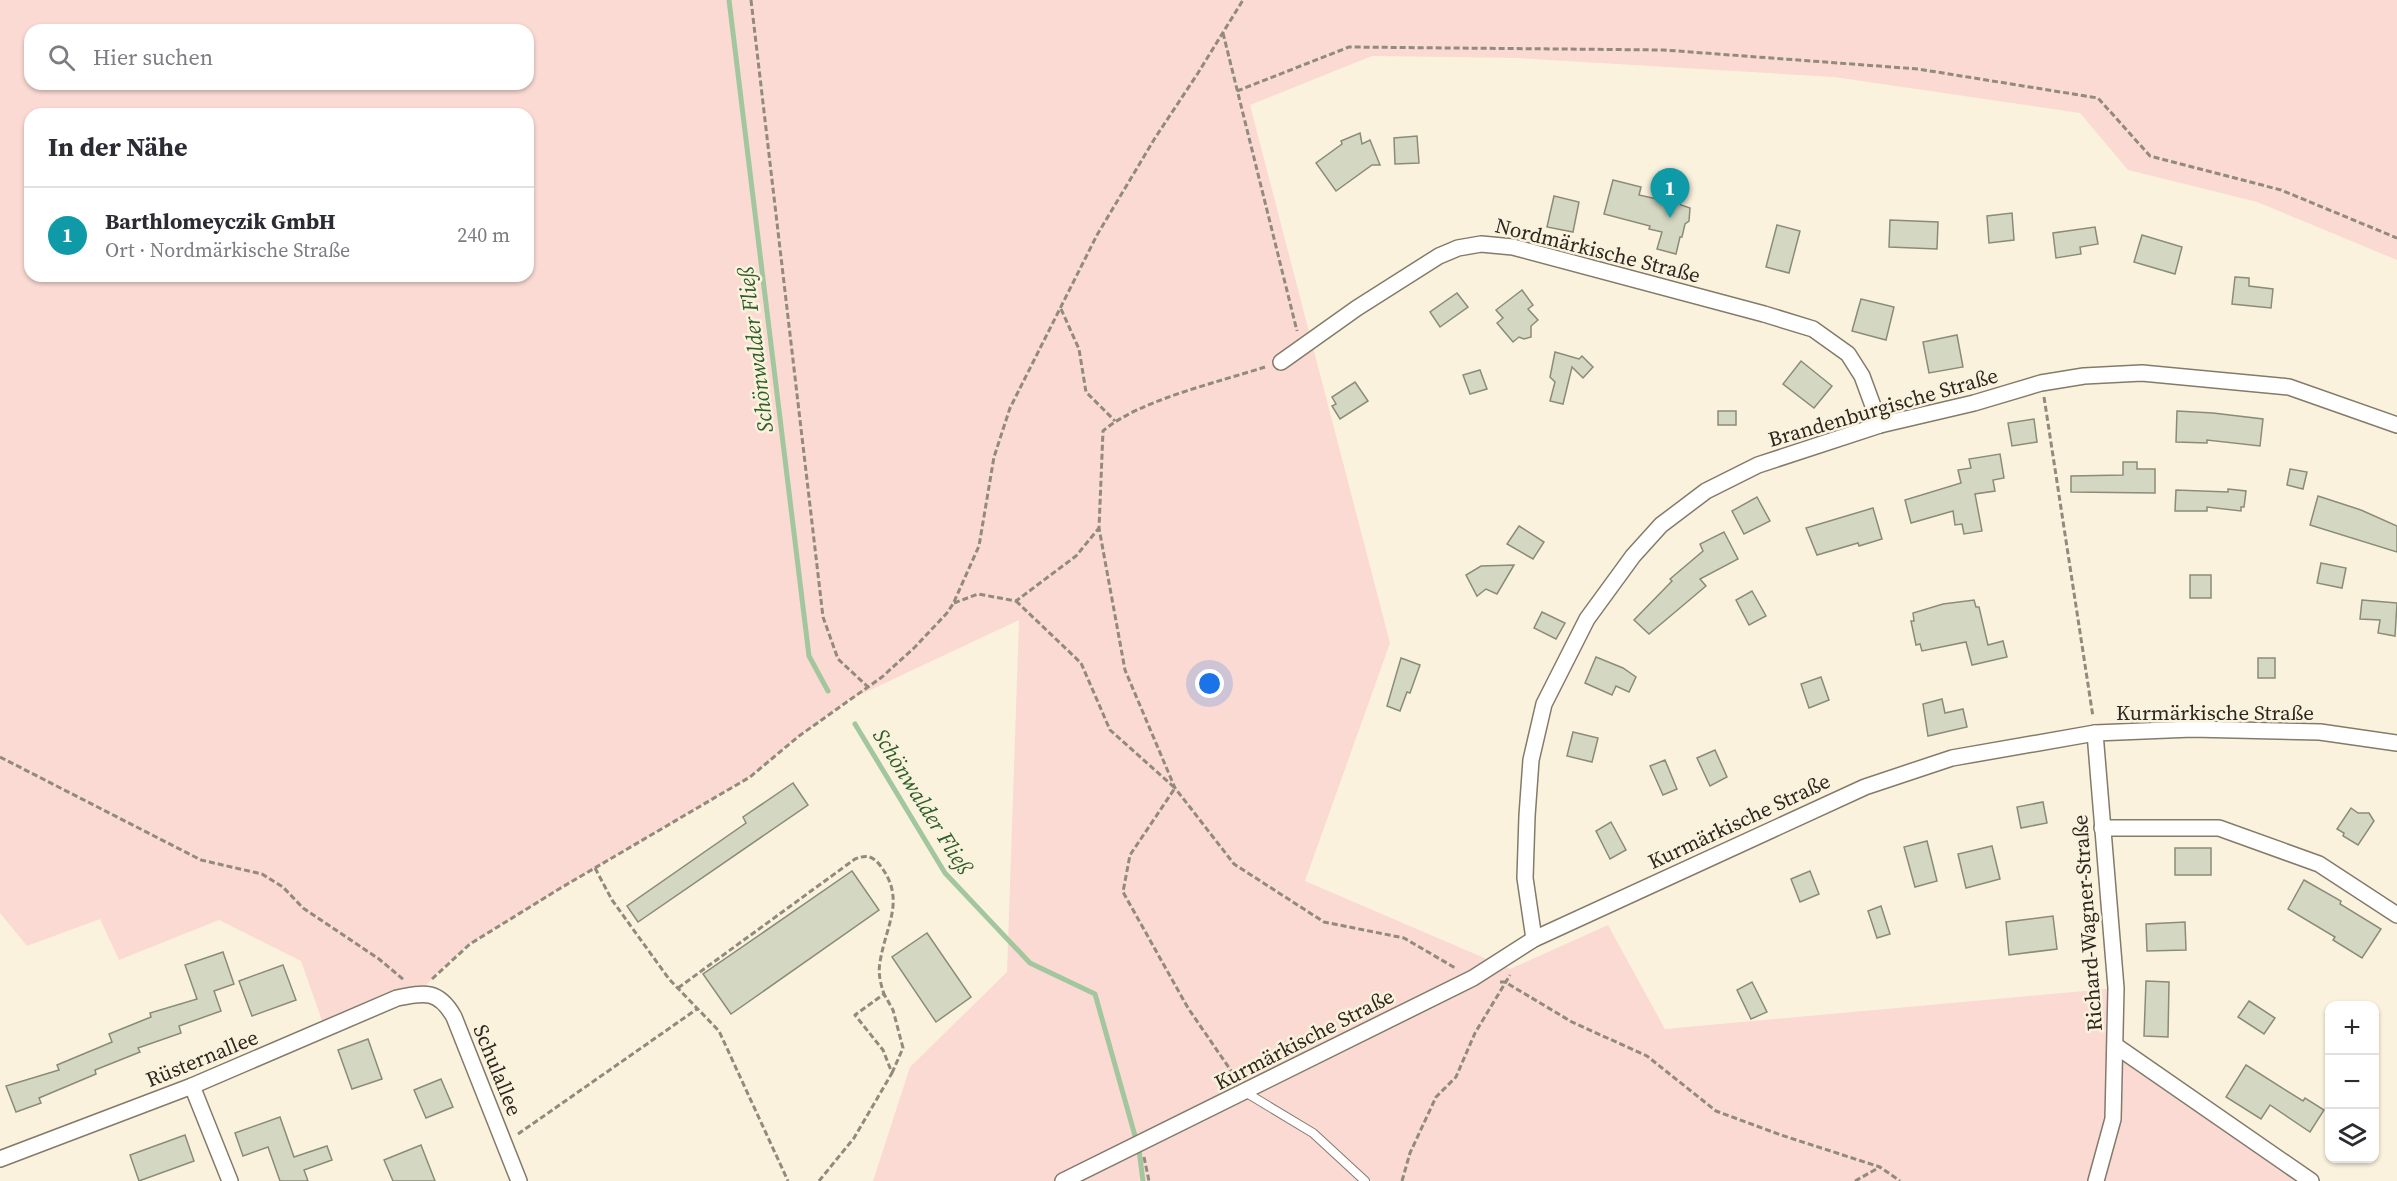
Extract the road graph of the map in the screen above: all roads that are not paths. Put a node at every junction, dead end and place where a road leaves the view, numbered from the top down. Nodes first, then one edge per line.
1 (1281, 362) road end
2 (1880, 425) junction
3 (2397, 425) edge
4 (2095, 733) junction
5 (2397, 743) edge
6 (2102, 828) junction
7 (2397, 915) edge
8 (1534, 939) junction
9 (419, 993) joint
10 (2116, 1046) junction
11 (192, 1086) junction
12 (1245, 1092) junction
13 (0, 1159) edge
14 (230, 1181) edge
15 (519, 1181) edge
16 (1064, 1181) edge
17 (1365, 1181) edge
18 (2096, 1181) edge
19 (2311, 1181) edge

1 - 2 street, Nordmärkische Straße
2 - 3 street, Brandenburgische Straße
2 - 8 street, Brandenburgische Straße
4 - 5 street, Kurmärkische Straße
4 - 6 street, Richard-Wagner-Straße
4 - 8 street, Kurmärkische Straße
6 - 7 street
6 - 10 street, Richard-Wagner-Straße
8 - 12 street, Kurmärkische Straße
9 - 11 street, Rüsternallee
9 - 15 street, Schulallee
10 - 18 street, Richard-Wagner-Straße
10 - 19 street
11 - 13 street, Rüsternallee
11 - 14 street
12 - 16 street, Kurmärkische Straße
12 - 17 lane

